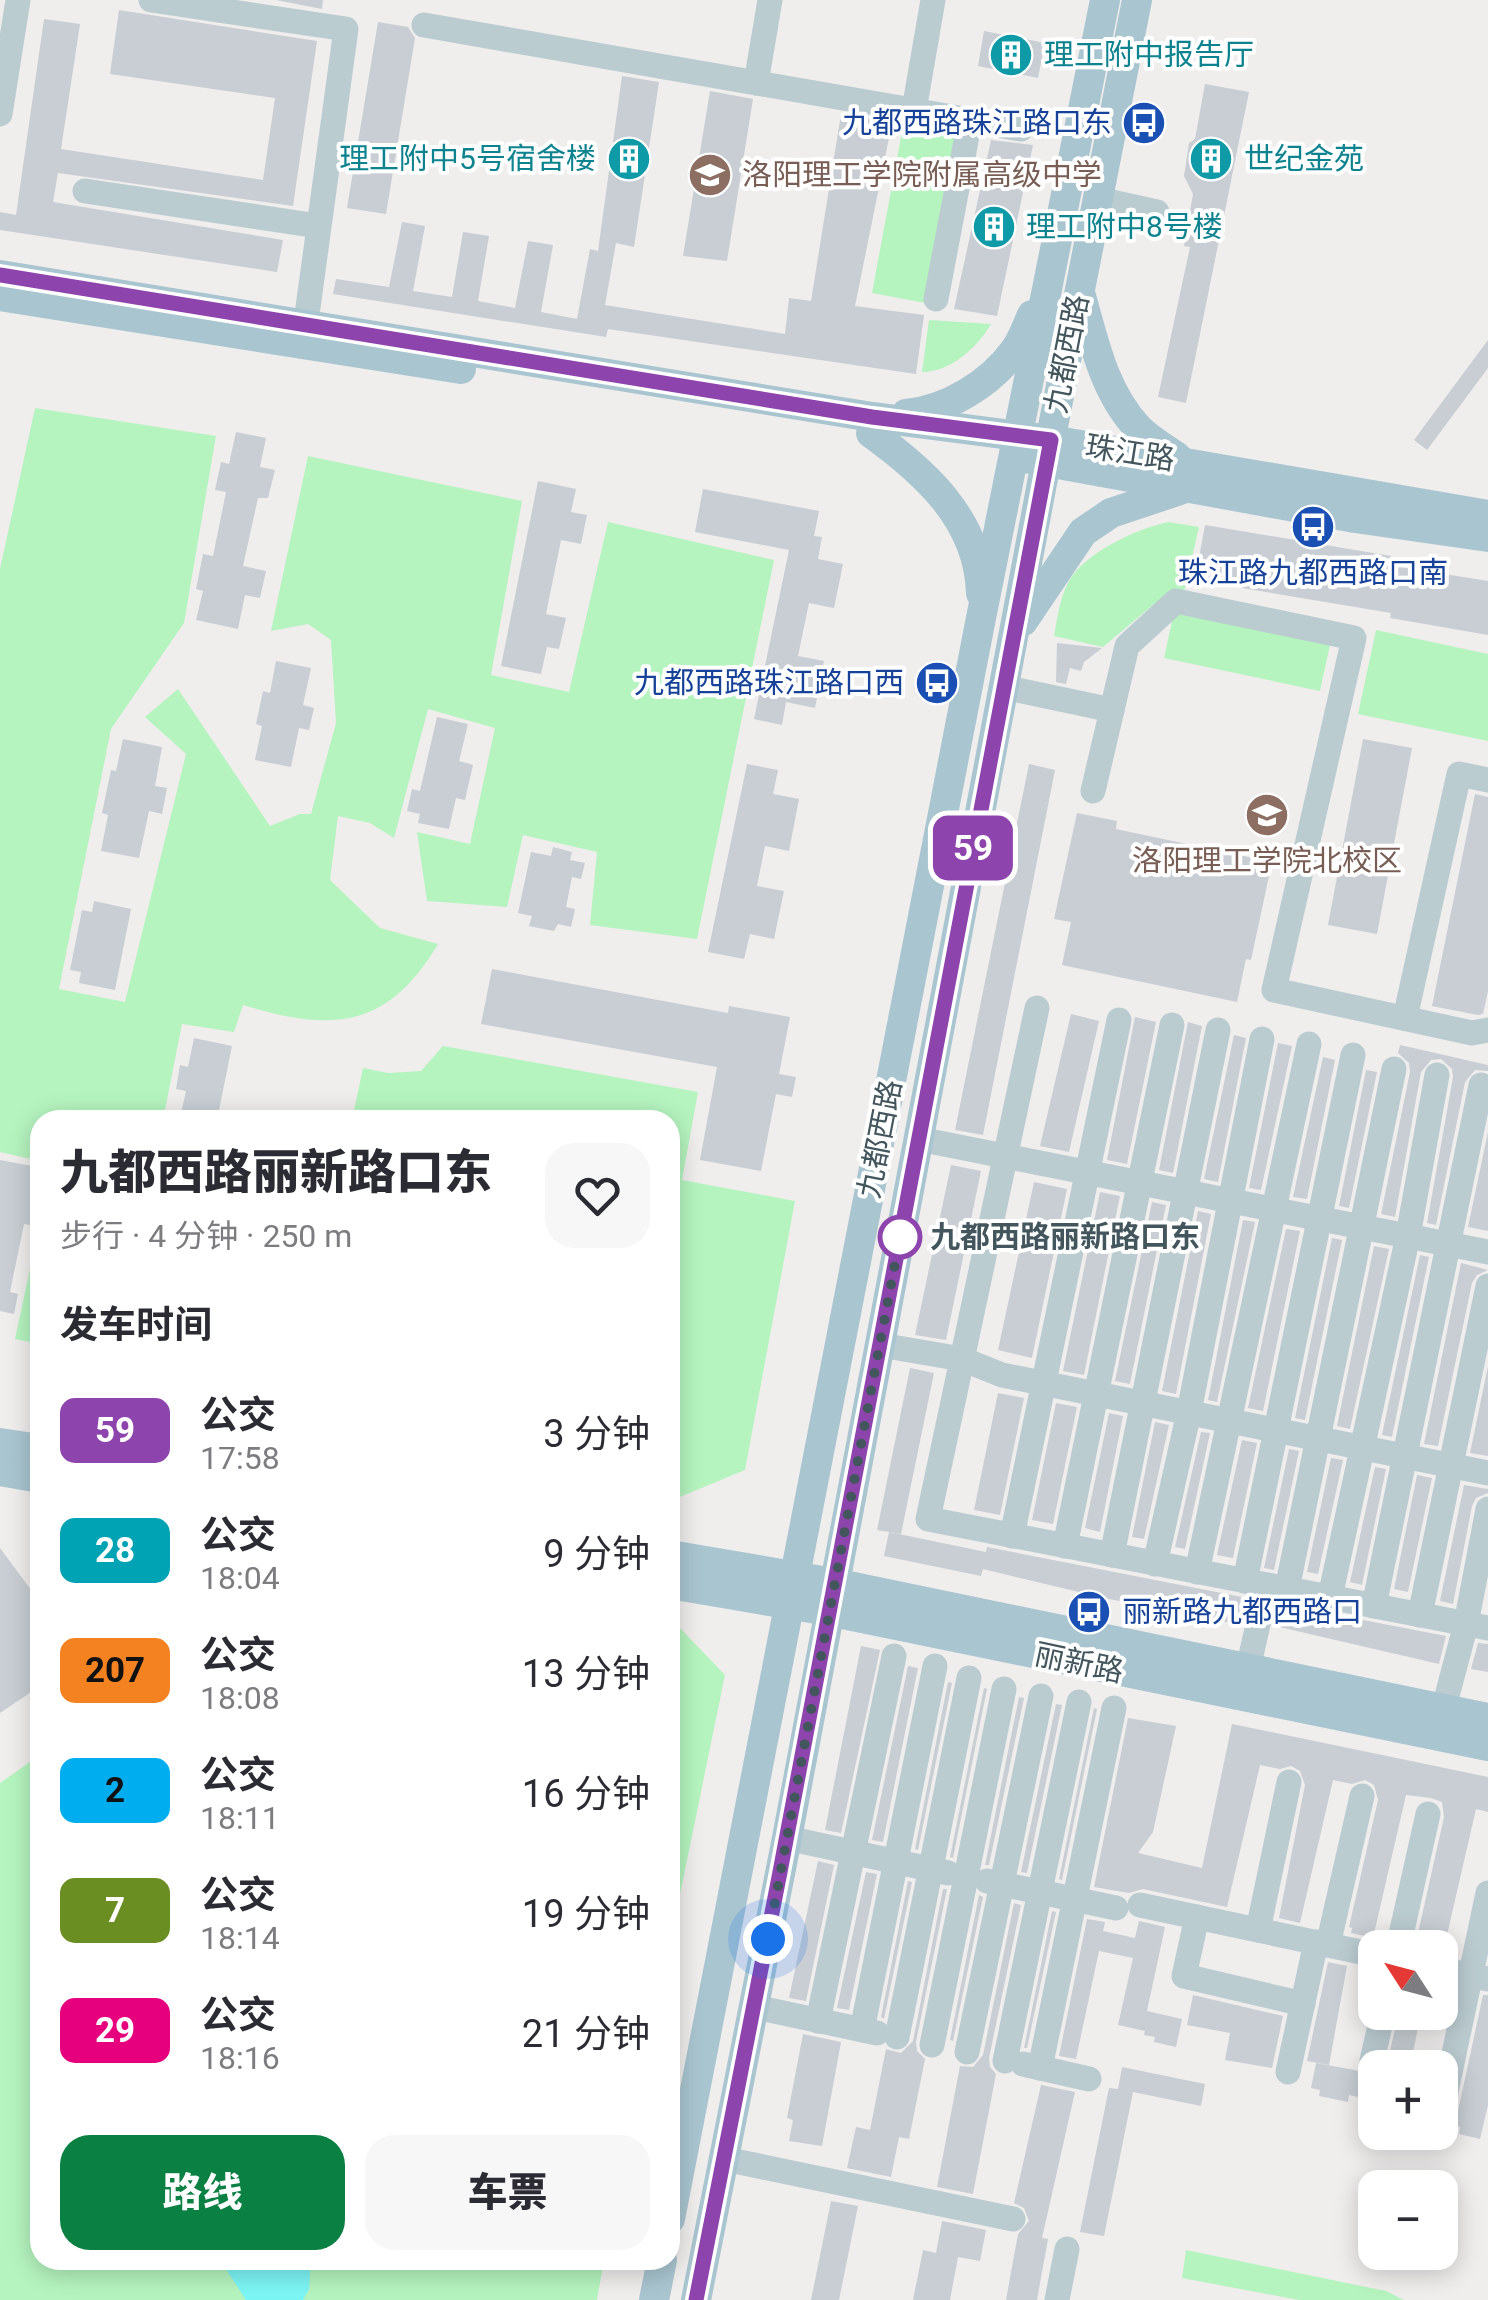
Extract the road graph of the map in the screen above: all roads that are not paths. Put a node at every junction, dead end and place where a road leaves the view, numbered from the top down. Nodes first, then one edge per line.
1 (18, 0) edge
2 (151, 0) edge
3 (770, 0) edge
4 (933, 0) edge
5 (1104, 0) edge
6 (1138, 0) edge
7 (424, 25) dead end
8 (756, 83) junction
9 (914, 110) junction
10 (0, 114) edge
11 (970, 120) junction
12 (1021, 129) dead end
13 (85, 191) dead end
14 (1098, 199) junction
15 (1157, 212) dead end
16 (318, 226) junction
17 (0, 275) edge
18 (1051, 276) junction
19 (1079, 292) junction
20 (0, 296) edge
21 (936, 298) dead end
22 (306, 322) junction
23 (871, 425) junction
24 (1015, 446) junction
25 (1048, 451) junction
26 (1185, 475) junction
27 (1488, 515) edge
28 (1488, 537) edge
29 (981, 618) junction
30 (1013, 636) junction
31 (1003, 686) junction
32 (1112, 710) junction
33 (1488, 780) edge
34 (1093, 791) dead end
35 (1037, 1008) dead end
36 (1405, 1018) junction
37 (1119, 1020) dead end
38 (1172, 1025) dead end
39 (1218, 1030) dead end
40 (1488, 1030) edge
41 (1262, 1039) dead end
42 (1309, 1044) dead end
43 (1353, 1054) dead end
44 (1394, 1069) dead end
45 (1437, 1075) dead end
46 (1482, 1086) dead end
47 (919, 1139) junction
48 (1006, 1156) junction
49 (1088, 1172) junction
50 (1140, 1183) junction
51 (1186, 1192) junction
52 (1230, 1201) junction
53 (1275, 1210) junction
54 (1320, 1219) junction
55 (1364, 1228) junction
56 (1408, 1236) junction
57 (1449, 1244) junction
58 (1488, 1252) edge
59 (1488, 1286) edge
60 (880, 1344) junction
61 (962, 1359) junction
62 (1044, 1383) junction
63 (1097, 1394) junction
64 (1145, 1403) junction
65 (1189, 1412) junction
66 (1228, 1420) junction
67 (1277, 1430) junction
68 (1319, 1439) junction
69 (0, 1443) edge
70 (30, 1448) edge
71 (1363, 1448) junction
72 (1407, 1456) junction
73 (1451, 1466) junction
74 (0, 1472) edge
75 (1488, 1473) edge
76 (30, 1476) edge
77 (1488, 1509) edge
78 (1012, 1536) junction
79 (1066, 1546) junction
80 (1112, 1555) junction
81 (680, 1558) edge
82 (1156, 1564) junction
83 (1197, 1572) junction
84 (680, 1584) edge
85 (1266, 1585) junction
86 (794, 1590) junction
87 (831, 1597) junction
88 (1330, 1597) junction
89 (1374, 1606) junction
90 (1420, 1615) junction
91 (1477, 1626) edge
92 (894, 1656) dead end
93 (934, 1666) dead end
94 (970, 1678) dead end
95 (1245, 1682) junction
96 (1004, 1689) dead end
97 (1041, 1696) dead end
98 (1078, 1702) dead end
99 (1114, 1708) dead end
100 (1488, 1718) edge
101 (1440, 1722) junction
102 (1488, 1746) edge
103 (1289, 1782) dead end
104 (1362, 1796) dead end
105 (1428, 1814) dead end
106 (787, 1838) junction
107 (853, 1852) junction
108 (896, 1861) junction
109 (932, 1869) junction
110 (966, 1876) junction
111 (1002, 1884) junction
112 (1041, 1892) junction
113 (1488, 1893) edge
114 (1074, 1900) junction
115 (1196, 1917) junction
116 (1258, 1930) junction
117 (1402, 1930) edge
118 (1322, 1944) junction
119 (1358, 1951) edge
120 (1479, 1977) edge
121 (1303, 2004) junction
122 (754, 2007) junction
123 (818, 2020) junction
124 (862, 2030) junction
125 (897, 2037) junction
126 (932, 2045) junction
127 (968, 2052) junction
128 (1458, 2054) edge
129 (1005, 2060) junction
130 (1040, 2068) junction
131 (1288, 2072) dead end
132 (1089, 2078) dead end
133 (725, 2159) junction
134 (680, 2169) edge
135 (1012, 2220) dead end
136 (1067, 2249) dead end
137 (660, 2270) edge
138 (654, 2300) edge
139 (696, 2300) edge
140 (1057, 2300) edge

1 - 10 street
2 - 16 street
3 - 8 street
4 - 9 street
5 - 18 main road, 九都西路
6 - 14 main road, 九都西路
7 - 8 street
8 - 9 street
9 - 11 street
11 - 12 street
11 - 21 street
13 - 16 street
14 - 15 street
14 - 19 main road, 九都西路
16 - 22 street
17 - 22 main road, 珠江路
18 - 23 main road
18 - 24 main road, 九都西路
19 - 25 main road, 九都西路
19 - 26 main road
20 - 23 main road, 珠江路
22 - 23 main road, 珠江路
23 - 24 main road, 珠江路
23 - 29 main road
24 - 25 main road, 珠江路
24 - 29 main road, 九都西路
25 - 26 main road, 珠江路
25 - 30 main road, 九都西路
26 - 27 main road, 珠江路
26 - 28 main road, 珠江路
26 - 30 main road
29 - 86 main road, 九都西路
30 - 31 main road, 九都西路
31 - 32 street
31 - 47 main road, 九都西路
32 - 34 street
32 - 36 street
33 - 36 street
35 - 48 street
36 - 40 street
37 - 49 street
38 - 50 street
39 - 51 street
41 - 52 street
42 - 53 street
43 - 54 street
44 - 55 street
45 - 56 street
46 - 57 street
47 - 48 street
47 - 60 main road, 九都西路
48 - 49 street
48 - 61 street
49 - 50 street
49 - 62 street
50 - 51 street
50 - 63 street
51 - 52 street
51 - 64 street
52 - 53 street
52 - 65 street
53 - 54 street
53 - 66 street
54 - 55 street
54 - 67 street
55 - 56 street
55 - 68 street
56 - 57 street
56 - 71 street
57 - 58 street
57 - 72 street
59 - 73 street
60 - 61 street
60 - 87 main road, 九都西路
61 - 62 street
61 - 78 street
62 - 63 street
62 - 78 street
63 - 64 street
63 - 79 street
64 - 65 street
64 - 80 street
65 - 66 street
65 - 82 street
66 - 67 street
66 - 83 street
67 - 68 street
67 - 85 street
68 - 71 street
68 - 85 street
69 - 70 main road
71 - 72 street
71 - 88 street
72 - 73 street
72 - 89 street
73 - 75 street
73 - 90 street
74 - 76 main road
77 - 91 street
78 - 79 street
79 - 80 street
80 - 82 street
81 - 86 main road, 丽新路
82 - 83 street
83 - 85 street
84 - 86 main road, 丽新路
85 - 88 street
85 - 95 street
86 - 87 main road, 丽新路
86 - 134 main road, 九都西路
87 - 95 main road, 丽新路
87 - 106 main road, 九都西路
88 - 89 street
89 - 90 street
90 - 91 street
91 - 101 street
92 - 107 street
93 - 108 street
94 - 109 street
95 - 101 main road, 丽新路
96 - 110 street
97 - 111 street
98 - 112 street
99 - 114 street
100 - 101 main road, 丽新路
101 - 102 main road, 丽新路
103 - 116 street
104 - 118 street
105 - 117 street
106 - 107 street
106 - 122 main road, 九都西路
107 - 108 street
107 - 123 street
108 - 109 street
108 - 124 street
109 - 110 street
109 - 125 street
110 - 111 street
110 - 126 street
111 - 112 street
111 - 127 street
112 - 114 street
112 - 129 street
113 - 120 street
114 - 115 street
114 - 130 street
115 - 116 street
115 - 121 street
116 - 118 street
118 - 119 street
118 - 121 street
120 - 128 street
121 - 131 street
122 - 123 street
122 - 133 main road, 九都西路
123 - 124 street
124 - 125 street
125 - 126 street
126 - 127 street
127 - 129 street
129 - 130 street
130 - 132 street
133 - 135 street
133 - 139 main road, 九都西路
136 - 140 street
137 - 138 main road

